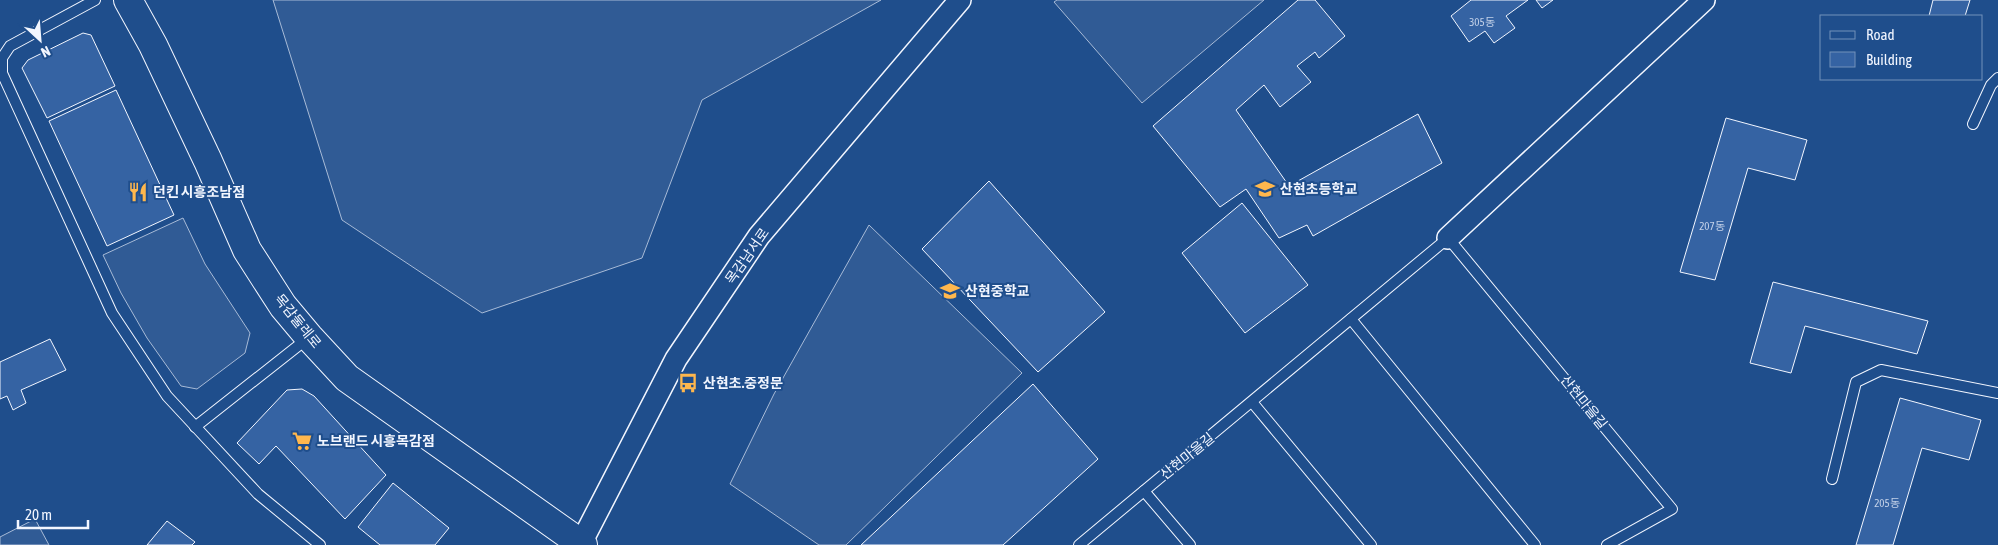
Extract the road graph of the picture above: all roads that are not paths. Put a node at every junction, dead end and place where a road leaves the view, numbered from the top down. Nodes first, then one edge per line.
1 (94, 0) edge
2 (128, 0) edge
3 (960, 0) edge
4 (1704, 0) edge
5 (1998, 78) edge
6 (1973, 124) dead end
7 (1448, 238) junction
8 (1351, 319) junction
9 (309, 337) junction
10 (1998, 393) edge
11 (1252, 402) junction
12 (195, 427) junction
13 (1832, 479) dead end
14 (1144, 491) junction
15 (320, 545) edge
16 (582, 545) edge
17 (1079, 545) edge
18 (1190, 545) edge
19 (1371, 545) edge
20 (1536, 545) edge
21 (1607, 545) edge

1 - 12 lane
2 - 9 street, 목감둘레로
3 - 16 street, 목감남서로
4 - 7 street, 산현마을길
5 - 6 lane
7 - 8 lane, 산현마을길
7 - 21 lane, 산현마을길
8 - 11 lane, 산현마을길
8 - 20 lane
9 - 12 lane
9 - 16 street, 목감둘레로
10 - 13 lane
11 - 14 lane, 산현마을길
11 - 19 lane
12 - 15 lane
14 - 17 lane, 산현마을길
14 - 18 lane

